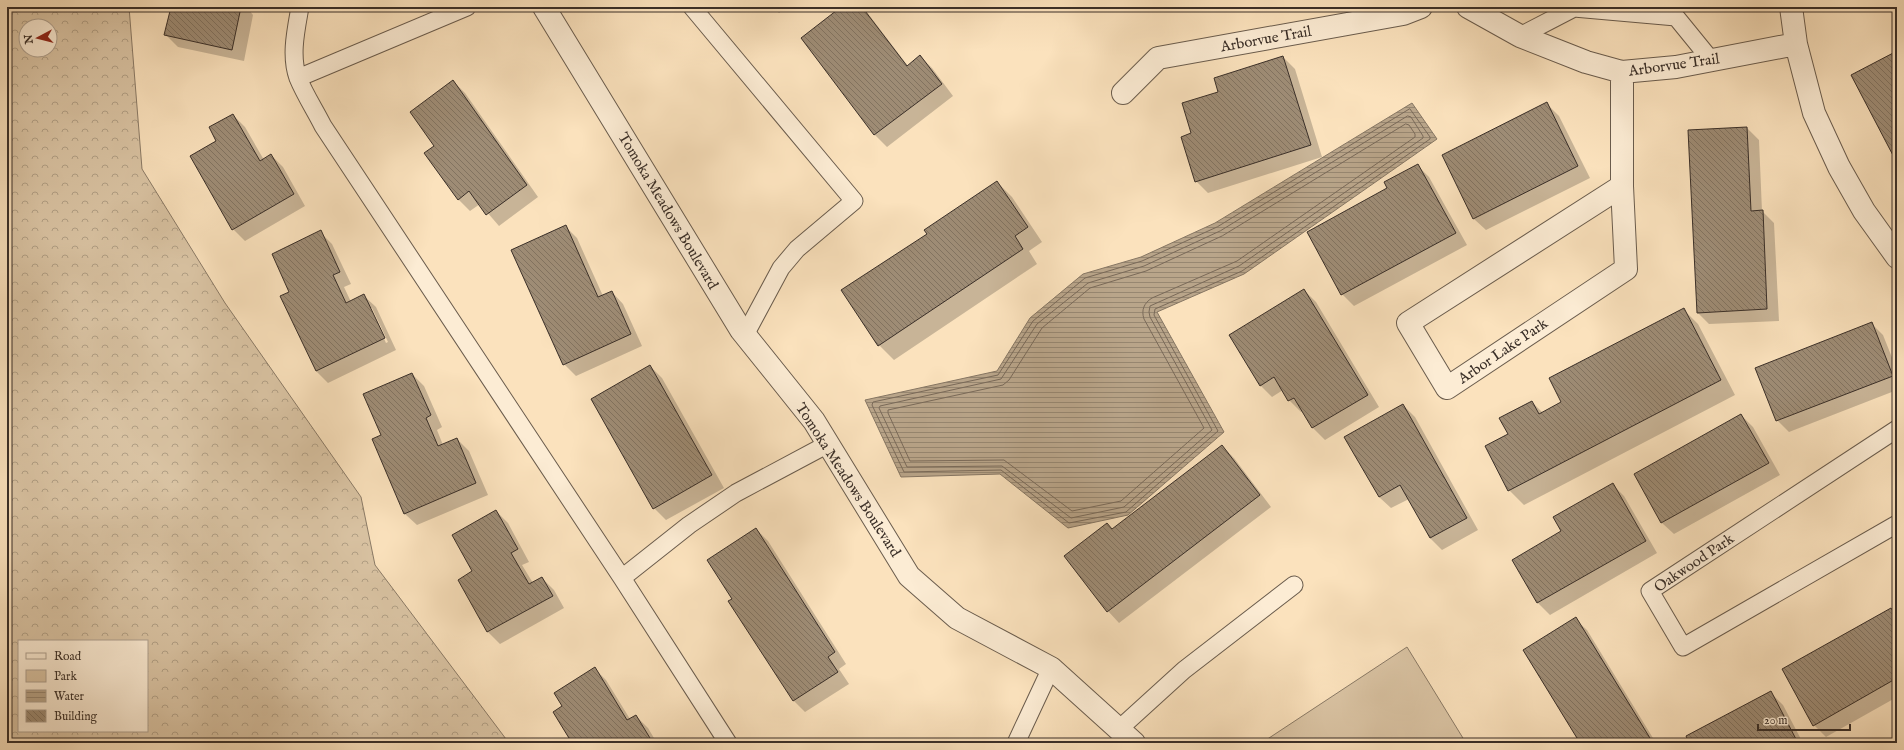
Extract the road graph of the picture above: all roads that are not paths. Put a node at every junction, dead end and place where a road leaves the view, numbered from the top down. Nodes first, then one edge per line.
1 (300, 7) edge
2 (467, 7) edge
3 (544, 7) edge
4 (692, 7) edge
5 (1421, 7) edge
6 (1468, 7) edge
7 (1791, 7) edge
8 (1520, 36) junction
9 (1796, 44) junction
10 (1711, 60) junction
11 (1622, 72) junction
12 (298, 78) junction
13 (1123, 93) dead end
14 (1622, 186) junction
15 (1897, 257) edge
16 (745, 335) junction
17 (1897, 429) edge
18 (828, 444) junction
19 (1897, 524) edge
20 (622, 578) junction
21 (1294, 585) dead end
22 (1051, 668) junction
23 (1126, 736) edge
24 (728, 743) edge
25 (1016, 743) edge

1 - 12 lane
2 - 12 lane
3 - 16 street, Tomoka Meadows Boulevard
4 - 16 lane
5 - 13 street, Arborvue Trail
6 - 8 street, Arborvue Trail
7 - 9 street
8 - 10 lane
8 - 11 street, Arborvue Trail
9 - 10 street, Arborvue Trail
9 - 15 street
10 - 11 street, Arborvue Trail
11 - 14 street, Arbor Lake Park
12 - 20 lane
14 - 14 street, Arbor Lake Park
16 - 18 street, Tomoka Meadows Boulevard
17 - 19 lane, Oakwood Park
18 - 20 lane
18 - 22 street, Tomoka Meadows Boulevard
20 - 24 lane
21 - 23 lane
22 - 23 street, Tomoka Meadows Boulevard
22 - 25 lane

